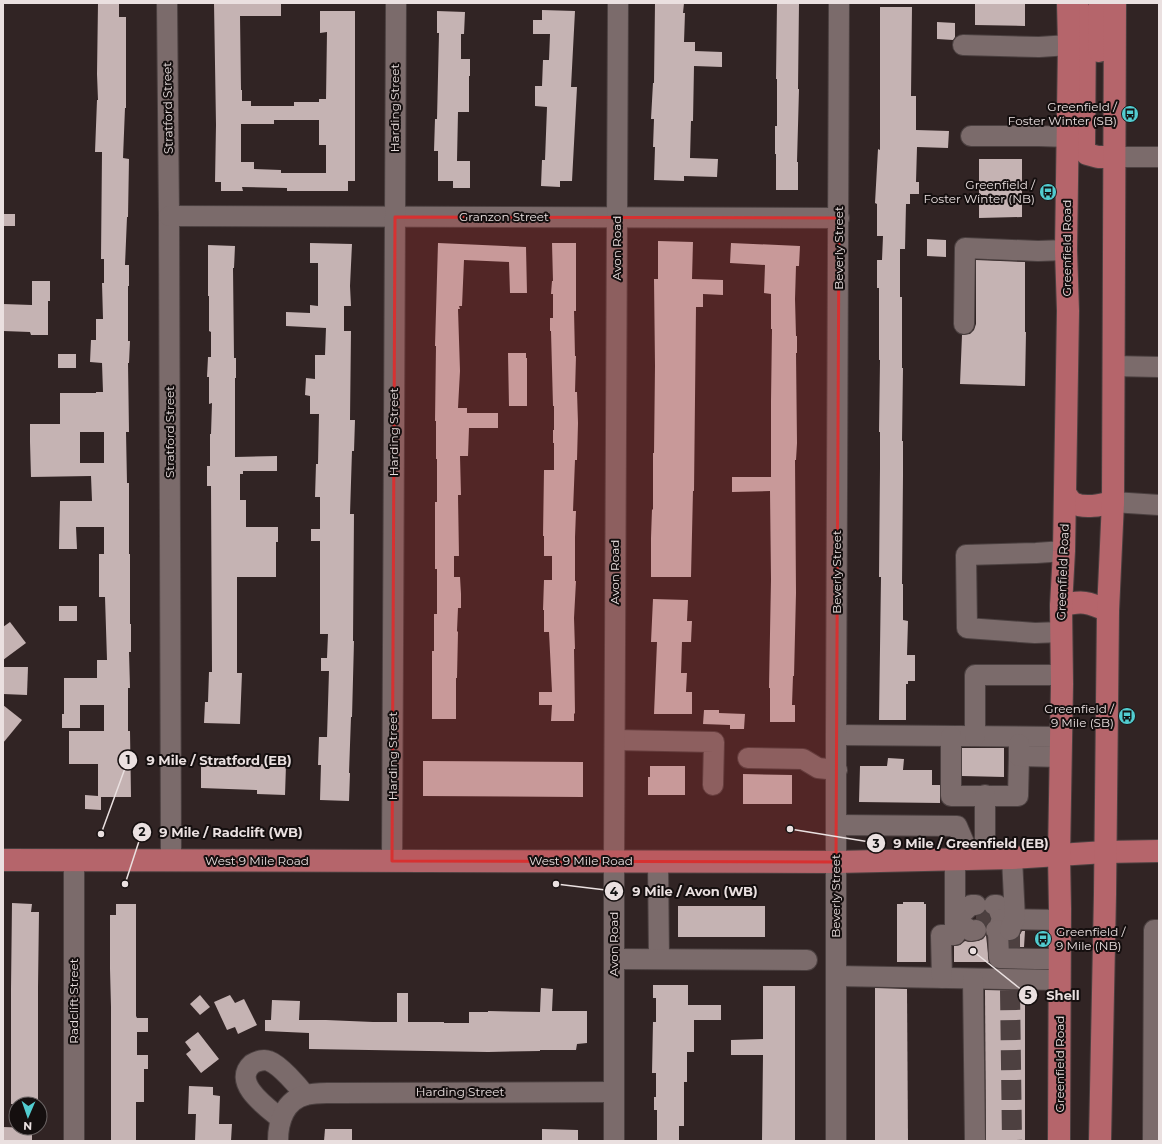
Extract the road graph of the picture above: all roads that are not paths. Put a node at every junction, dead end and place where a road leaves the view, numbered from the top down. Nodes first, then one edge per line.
1 (167, 3) edge
2 (396, 3) edge
3 (618, 3) edge
4 (839, 3) edge
5 (1068, 3) edge
6 (1076, 3) edge
7 (1100, 3) edge
8 (1115, 3) edge
9 (963, 44) dead end
10 (1069, 45) junction
11 (1115, 103) junction
12 (971, 136) dead end
13 (1068, 137) junction
14 (1114, 157) junction
15 (1159, 157) edge
16 (169, 216) junction
17 (395, 217) junction
18 (617, 218) junction
19 (839, 218) junction
20 (1066, 250) junction
21 (964, 324) dead end
22 (1114, 366) junction
23 (1159, 367) edge
24 (1065, 493) junction
25 (1113, 502) junction
26 (1159, 505) edge
27 (1064, 551) junction
28 (1061, 606) junction
29 (1108, 611) junction
30 (1061, 632) junction
31 (1062, 675) junction
32 (836, 735) junction
33 (951, 736) junction
34 (975, 736) junction
35 (615, 740) junction
36 (1019, 746) junction
37 (1061, 747) junction
38 (748, 758) dead end
39 (837, 770) junction
40 (713, 785) dead end
41 (985, 796) junction
42 (836, 825) junction
43 (1159, 851) edge
44 (1105, 852) junction
45 (1059, 856) junction
46 (1012, 858) junction
47 (970, 859) junction
48 (3, 860) edge
49 (74, 860) junction
50 (171, 860) junction
51 (392, 861) junction
52 (614, 861) junction
53 (658, 862) junction
54 (836, 862) junction
55 (955, 920) junction
56 (1060, 920) junction
57 (1000, 928) junction
58 (1159, 930) edge
59 (614, 959) junction
60 (659, 959) junction
61 (807, 960) dead end
62 (1060, 969) junction
63 (1156, 975) edge
64 (836, 976) junction
65 (942, 978) junction
66 (973, 979) junction
67 (614, 1092) junction
68 (305, 1095) junction
69 (281, 1119) junction
70 (1062, 1138) edge
71 (1099, 1140) edge
72 (74, 1141) edge
73 (278, 1141) edge
74 (614, 1141) edge
75 (836, 1141) edge
76 (975, 1141) edge
77 (1153, 1141) edge

1 - 16 street, Stratford Street
2 - 17 street, Harding Street
3 - 18 street, Avon Road
4 - 19 street, Beverly Street
5 - 10 main road, Greenfield Road
6 - 14 main road
7 - 11 main road
8 - 11 main road
9 - 10 street
10 - 13 main road, Greenfield Road
11 - 14 main road
12 - 13 street
13 - 20 main road, Greenfield Road
14 - 15 street
14 - 22 main road
16 - 17 street, Granzon Street
16 - 50 street, Stratford Street
17 - 18 street, Granzon Street
17 - 51 street, Harding Street
18 - 19 street, Granzon Street
18 - 35 street, Avon Road
19 - 32 street, Beverly Street
20 - 21 street
20 - 24 main road, Greenfield Road
22 - 23 street
22 - 25 main road
24 - 25 main road
24 - 27 main road, Greenfield Road
25 - 26 street
25 - 29 main road
27 - 28 main road, Greenfield Road
27 - 30 street
28 - 29 main road
28 - 30 main road, Greenfield Road
29 - 44 main road
30 - 31 main road, Greenfield Road
31 - 34 street
31 - 37 main road, Greenfield Road
32 - 33 street
32 - 39 street, Beverly Street
33 - 34 street
33 - 41 street
34 - 36 street
35 - 40 street
35 - 52 street, Avon Road
36 - 37 street
36 - 41 street
37 - 45 main road, Greenfield Road
38 - 39 street
39 - 42 street, Beverly Street
41 - 47 street
42 - 47 street
42 - 54 street, Beverly Street
43 - 44 main road, West 9 Mile Road
44 - 45 main road, West 9 Mile Road
44 - 71 main road
45 - 46 main road, West 9 Mile Road
45 - 56 main road, Greenfield Road
46 - 47 main road, West 9 Mile Road
46 - 57 street
47 - 54 main road, West 9 Mile Road
47 - 55 street
48 - 49 main road, West 9 Mile Road
49 - 50 main road, West 9 Mile Road
49 - 72 street, Radclift Street
50 - 51 main road, West 9 Mile Road
51 - 52 main road, West 9 Mile Road
52 - 53 main road, West 9 Mile Road
52 - 59 street, Avon Road
53 - 54 main road, West 9 Mile Road
53 - 60 street
54 - 64 street, Beverly Street
55 - 57 street
55 - 65 street
56 - 57 street
56 - 62 main road, Greenfield Road
57 - 62 street
58 - 63 street
59 - 60 street
59 - 67 street, Avon Road
60 - 61 street
62 - 66 street
62 - 70 main road, Greenfield Road
63 - 77 street
64 - 65 street
64 - 75 street, Beverly Street
65 - 66 street
66 - 76 street
67 - 68 street, Harding Street
67 - 74 street, Avon Road
68 - 69 street, Harding Street
68 - 69 street
69 - 73 street, Harding Street

